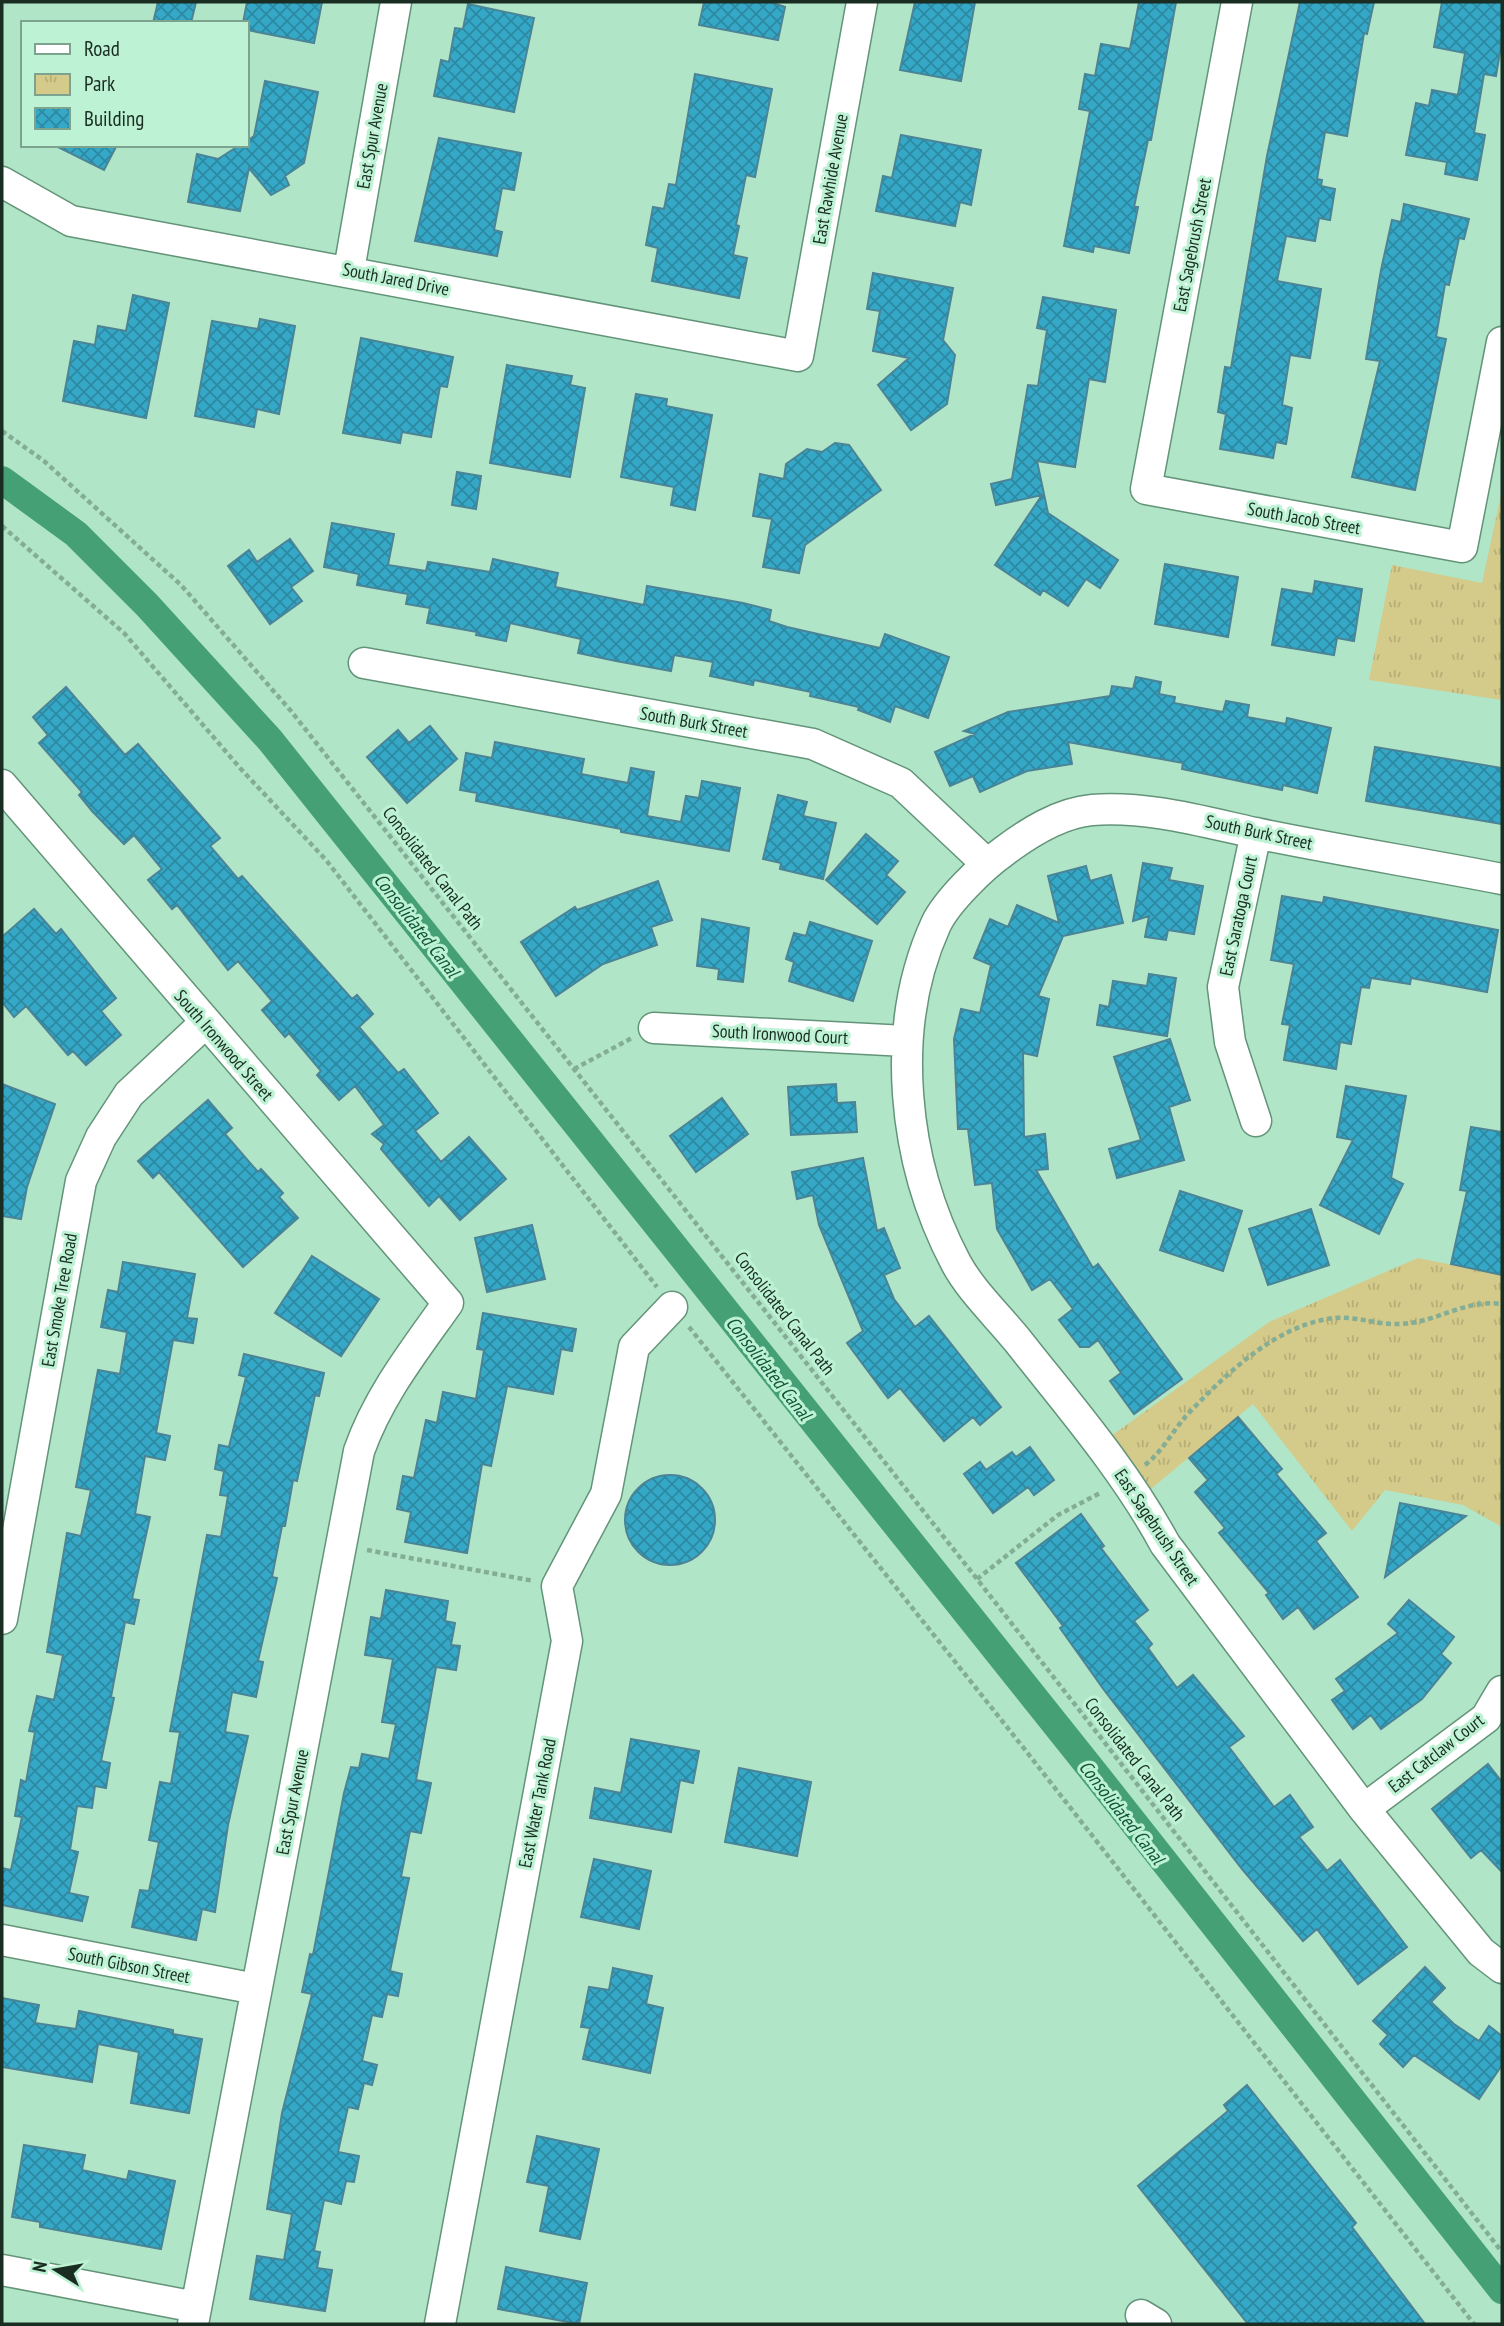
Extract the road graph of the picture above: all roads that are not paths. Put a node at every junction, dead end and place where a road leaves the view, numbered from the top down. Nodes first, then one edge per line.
1 (396, 2) edge
2 (862, 2) edge
3 (1237, 2) edge
4 (2, 182) edge
5 (348, 270) junction
6 (1502, 342) edge
7 (798, 356) joint
8 (1146, 489) joint
9 (363, 663) dead end
10 (2, 785) edge
11 (1256, 833) junction
12 (986, 864) junction
13 (1502, 879) edge
14 (205, 1023) junction
15 (654, 1028) road end
16 (906, 1041) junction
17 (1256, 1121) dead end
18 (449, 1303) joint
19 (673, 1307) road end
20 (2, 1619) edge
21 (1502, 1691) edge
22 (1364, 1809) junction
23 (2, 1940) edge
24 (1502, 1968) edge
25 (256, 1989) junction
26 (2, 2270) edge
27 (195, 2316) edge
28 (440, 2324) edge

1 - 5 street, East Spur Avenue
2 - 7 street, East Rawhide Avenue
3 - 8 street, East Sagebrush Street
4 - 5 street, South Jared Drive
5 - 7 street, South Jared Drive
6 - 8 street, South Jacob Street
9 - 12 street, South Burk Street
10 - 14 street, South Ironwood Street
11 - 12 street, South Burk Street
11 - 13 street, South Burk Street
11 - 17 street, East Saratoga Court
12 - 16 street, South Burk Street
14 - 18 street, South Ironwood Street
14 - 20 street, East Smoke Tree Road
15 - 16 street, South Ironwood Court
16 - 22 street, East Sagebrush Street
18 - 25 street, East Spur Avenue
19 - 28 street, East Water Tank Road
21 - 22 street, East Catclaw Court
22 - 24 street, East Sagebrush Street
23 - 25 street, South Gibson Street
25 - 27 street, East Spur Avenue
26 - 27 street

